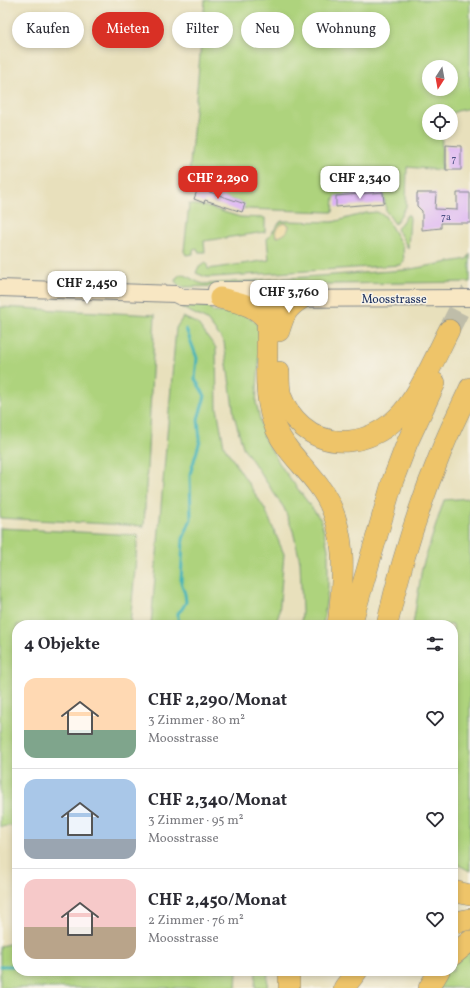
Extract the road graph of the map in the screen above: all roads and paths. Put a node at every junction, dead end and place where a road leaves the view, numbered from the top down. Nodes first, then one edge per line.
1 (0, 288) edge
2 (470, 288) edge
3 (175, 294) junction
4 (273, 296) junction
5 (220, 298) junction
6 (470, 298) edge
7 (301, 299) junction
8 (273, 326) junction
9 (470, 388) edge
10 (367, 571) junction
11 (395, 590) junction
12 (339, 620) edge
13 (352, 620) edge
14 (360, 620) edge
15 (388, 620) edge
16 (392, 620) edge
17 (458, 892) edge
18 (470, 895) edge
19 (470, 919) edge
20 (458, 922) edge
21 (470, 941) edge
22 (458, 951) edge
23 (340, 976) edge
24 (353, 976) edge
25 (361, 976) edge
26 (436, 976) edge
27 (341, 988) edge
28 (344, 988) edge
29 (362, 988) edge
30 (429, 988) edge

1 - 3 main road, Moosstrasse
2 - 4 main road, Moosstrasse
3 - 4 main road, Moosstrasse
3 - 5 main road, Moosstrasse
4 - 5 main road, Moosstrasse
4 - 7 main road, Moosstrasse
4 - 8 highway
5 - 8 highway
6 - 7 main road, Moosstrasse
7 - 8 highway
8 - 10 highway
8 - 12 highway
9 - 11 highway
10 - 13 highway
10 - 14 highway
11 - 15 highway
11 - 16 highway
17 - 18 highway
19 - 20 highway
21 - 22 highway
23 - 27 highway
24 - 28 highway
25 - 29 highway
26 - 30 highway

